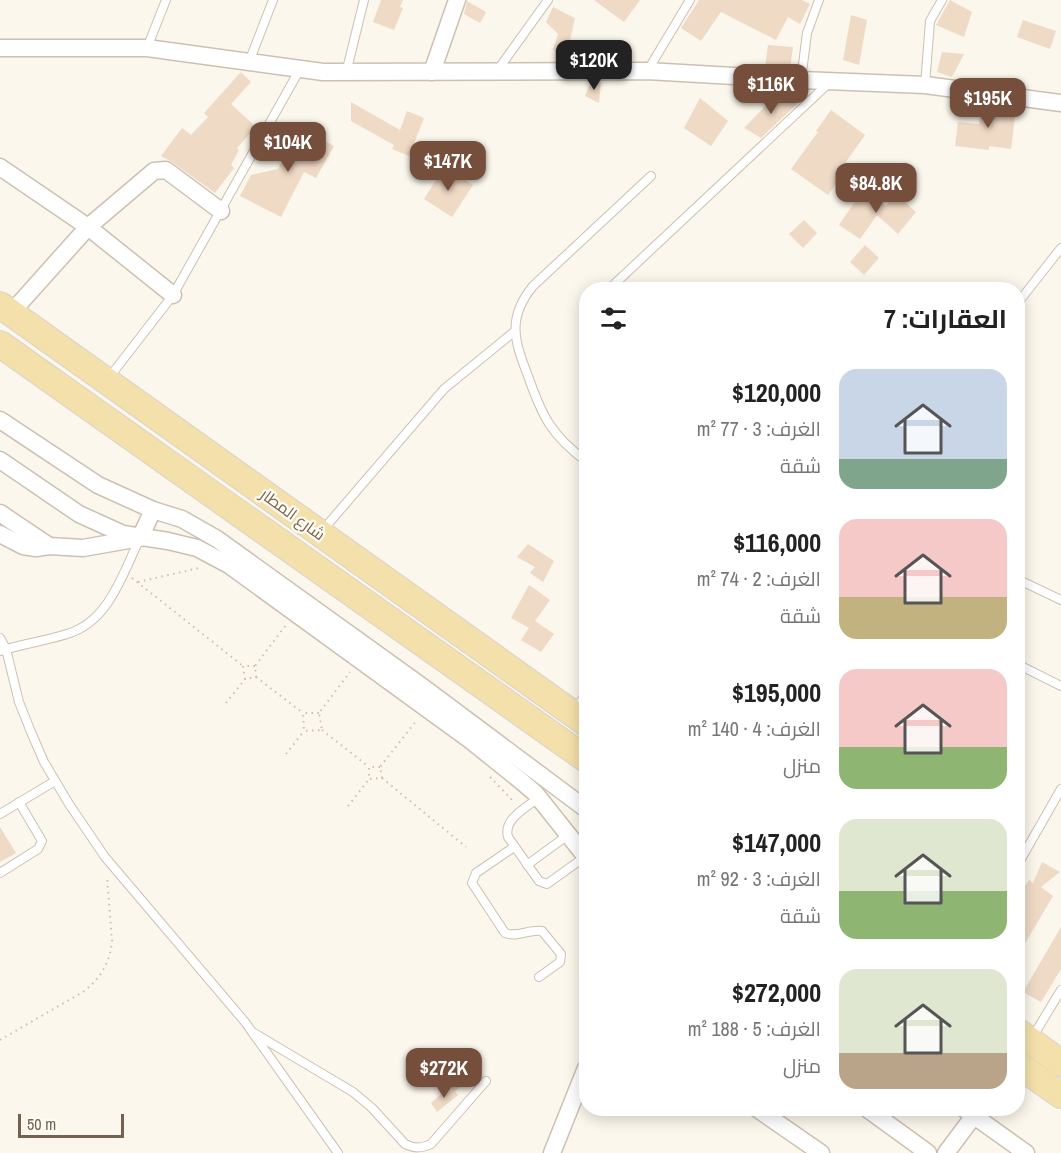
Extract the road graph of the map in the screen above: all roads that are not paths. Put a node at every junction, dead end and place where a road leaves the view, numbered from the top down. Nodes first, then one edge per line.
1 (166, 0) edge
2 (273, 0) edge
3 (364, 0) edge
4 (457, 0) edge
5 (548, 0) edge
6 (690, 0) edge
7 (819, 0) edge
8 (942, 0) edge
9 (0, 48) edge
10 (147, 48) junction
11 (249, 63) junction
12 (300, 69) junction
13 (497, 71) junction
14 (647, 71) junction
15 (432, 72) junction
16 (345, 73) junction
17 (801, 80) junction
18 (831, 81) junction
19 (925, 85) junction
20 (1061, 103) edge
21 (0, 167) edge
22 (651, 176) dead end
23 (221, 211) junction
24 (88, 227) junction
25 (1061, 248) edge
26 (617, 282) edge
27 (1025, 294) edge
28 (173, 295) junction
29 (6, 309) edge
30 (514, 331) junction
31 (0, 344) edge
32 (106, 381) junction
33 (0, 420) edge
34 (579, 455) edge
35 (0, 460) edge
36 (153, 510) junction
37 (0, 513) edge
38 (320, 533) junction
39 (0, 534) edge
40 (140, 538) junction
41 (49, 546) junction
42 (1025, 583) edge
43 (1061, 600) edge
44 (0, 638) edge
45 (3, 650) edge
46 (1025, 668) edge
47 (1061, 686) edge
48 (579, 708) edge
49 (579, 754) edge
50 (55, 781) junction
51 (1061, 789) edge
52 (538, 798) junction
53 (19, 802) junction
54 (579, 804) edge
55 (0, 814) edge
56 (568, 835) junction
57 (514, 847) junction
58 (579, 848) edge
59 (1025, 852) edge
60 (579, 861) edge
61 (527, 865) junction
62 (0, 873) edge
63 (539, 977) dead end
64 (1061, 990) edge
65 (251, 1031) junction
66 (1025, 1035) edge
67 (1025, 1037) edge
68 (1061, 1063) edge
69 (1025, 1070) edge
70 (486, 1081) dead end
71 (579, 1086) edge
72 (1061, 1095) edge
73 (767, 1116) edge
74 (877, 1116) edge
75 (966, 1116) edge
76 (972, 1116) edge
77 (338, 1153) edge
78 (552, 1153) edge
79 (820, 1153) edge
80 (928, 1153) edge
81 (946, 1153) edge
82 (1026, 1153) edge

1 - 10 lane
2 - 11 lane
3 - 16 lane
4 - 15 street
5 - 13 lane
6 - 14 lane
7 - 17 lane
8 - 19 lane
9 - 10 street
10 - 11 street
11 - 12 street
12 - 16 street
12 - 23 lane
13 - 14 street
13 - 15 street
14 - 17 street
15 - 16 street
17 - 18 street
18 - 19 street
18 - 26 lane
19 - 20 street
21 - 24 street
22 - 30 lane
23 - 24 street
23 - 28 lane
24 - 28 street
24 - 29 street
25 - 27 lane
28 - 32 lane
29 - 32 main road, شارع المطار
30 - 34 lane
30 - 38 lane
31 - 49 main road, شارع المطار
32 - 38 main road, شارع المطار
33 - 36 street
35 - 40 street
36 - 40 street
36 - 54 street
37 - 41 street
38 - 48 main road, شارع المطار
39 - 41 street
40 - 41 street
40 - 45 lane
40 - 52 street
42 - 43 lane
44 - 45 lane
45 - 50 lane
46 - 47 lane
50 - 53 lane
50 - 65 lane
51 - 59 lane
52 - 56 street
52 - 57 lane
53 - 55 lane
53 - 62 lane
56 - 58 street
56 - 61 lane
57 - 61 lane
57 - 63 lane
60 - 61 lane
64 - 66 lane
65 - 70 lane
65 - 77 lane
67 - 68 main road
69 - 72 main road
71 - 78 street
73 - 79 street
74 - 80 street
75 - 81 street
76 - 82 street

